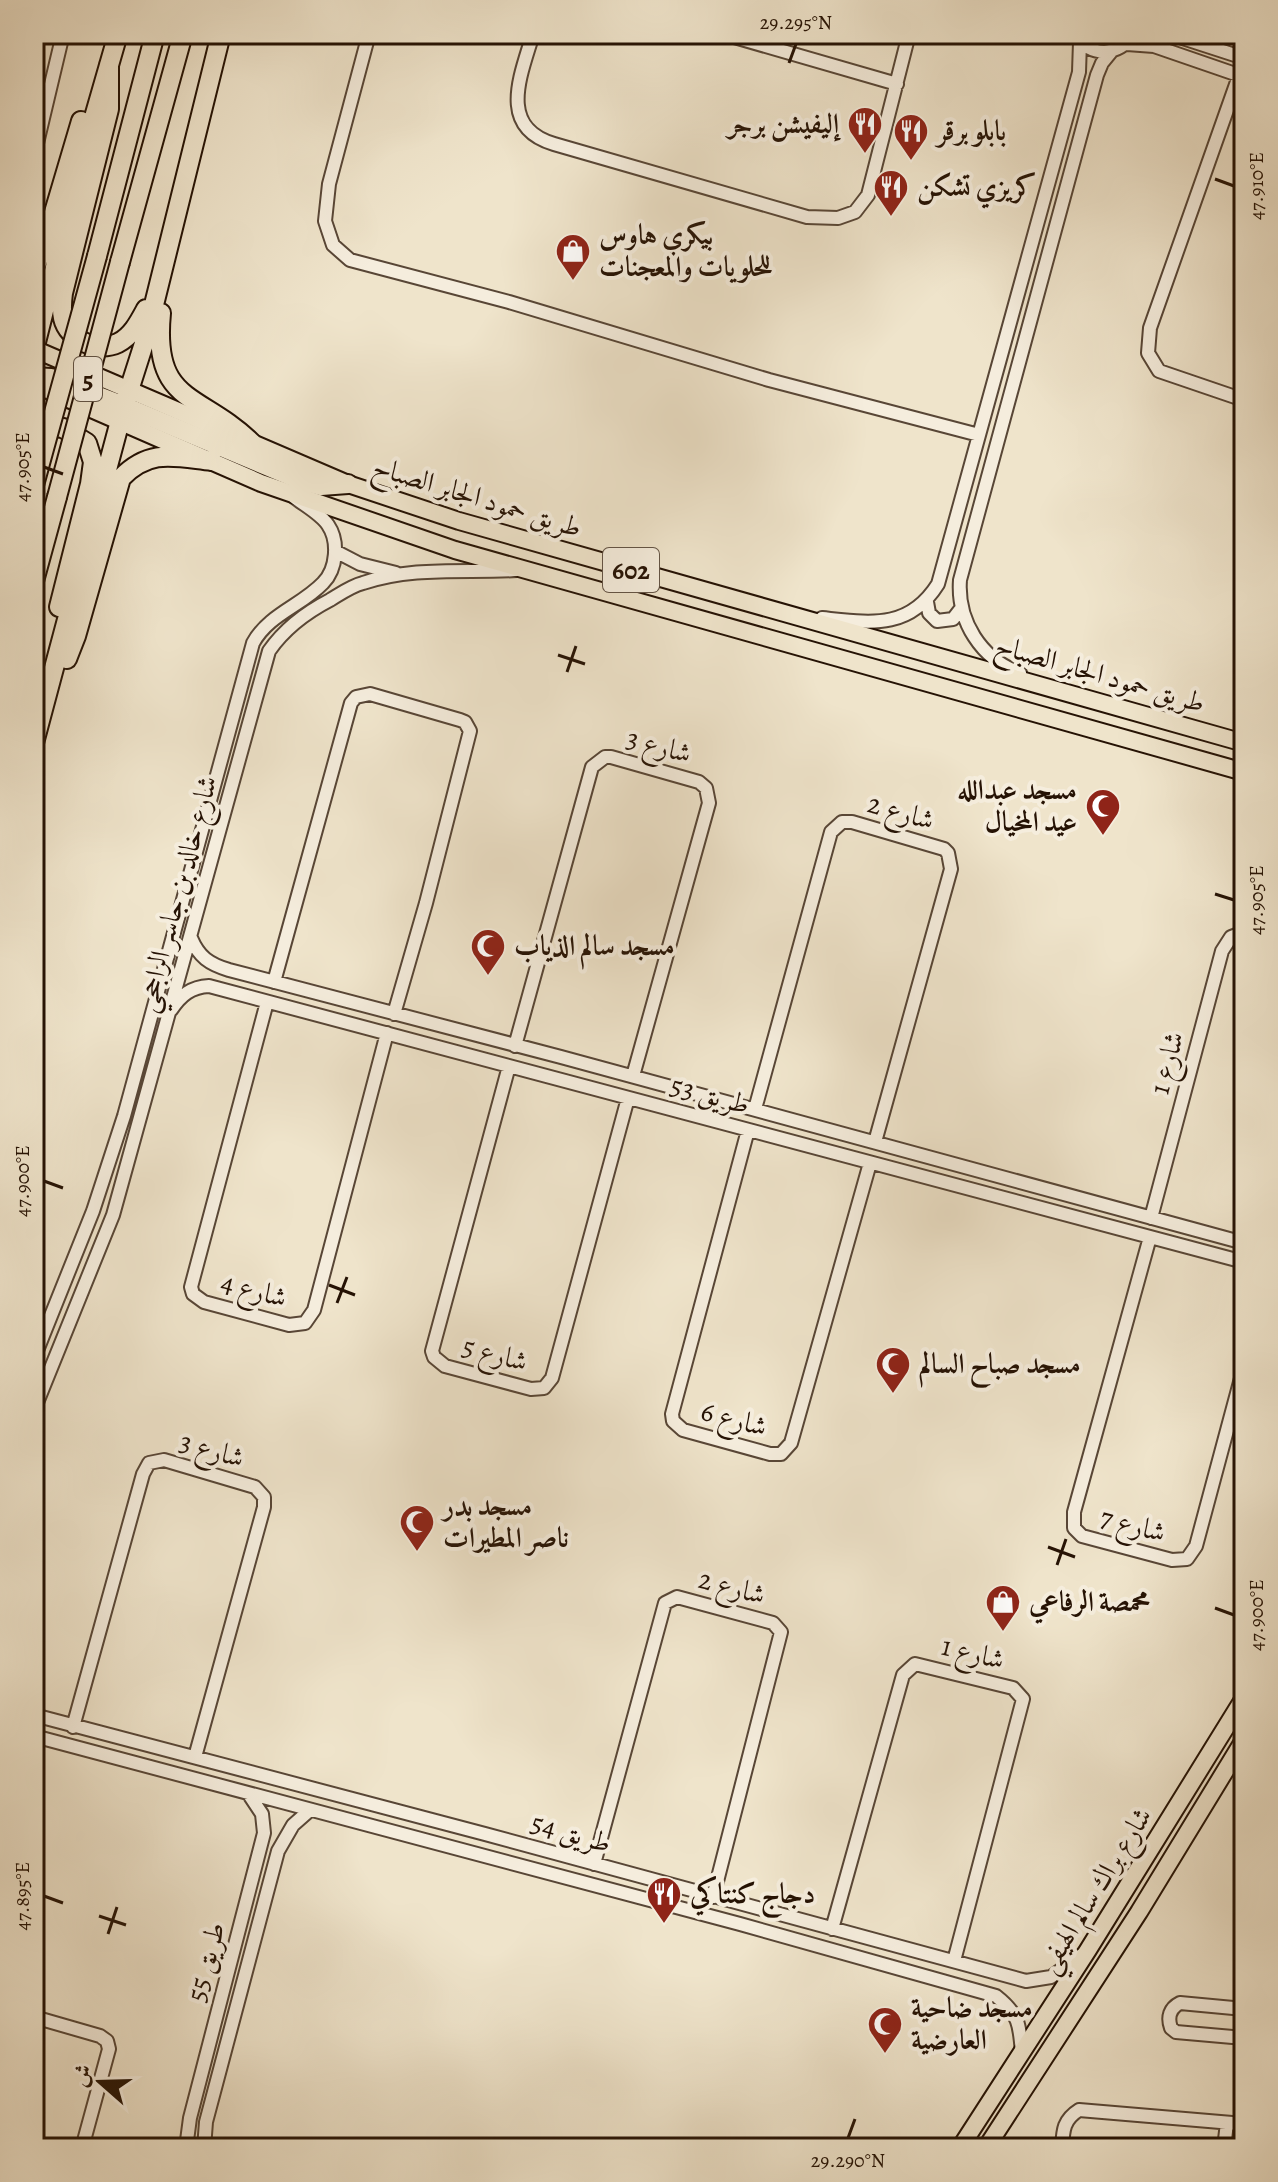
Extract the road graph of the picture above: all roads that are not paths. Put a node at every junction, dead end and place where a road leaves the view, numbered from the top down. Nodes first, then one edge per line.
1 (63, 34) edge
2 (118, 34) edge
3 (155, 34) edge
4 (183, 34) edge
5 (221, 34) edge
6 (369, 34) edge
7 (533, 34) edge
8 (727, 34) edge
9 (909, 34) edge
10 (1170, 34) edge
11 (1077, 38) edge
12 (1130, 39) edge
13 (1111, 52) junction
14 (1244, 58) edge
15 (109, 65) junction
16 (1241, 76) edge
17 (897, 84) junction
18 (34, 156) edge
19 (167, 258) junction
20 (34, 271) edge
21 (161, 279) junction
22 (34, 349) edge
23 (34, 365) edge
24 (34, 377) edge
25 (34, 384) edge
26 (1244, 400) edge
27 (124, 406) junction
28 (34, 427) edge
29 (979, 435) junction
30 (252, 443) junction
31 (212, 461) junction
32 (348, 484) junction
33 (34, 485) edge
34 (290, 493) junction
35 (335, 551) junction
36 (523, 570) junction
37 (397, 573) junction
38 (34, 581) edge
39 (927, 602) junction
40 (960, 610) junction
41 (787, 614) junction
42 (963, 662) junction
43 (950, 691) junction
44 (45, 705) junction
45 (1121, 709) junction
46 (231, 720) junction
47 (247, 729) junction
48 (34, 743) edge
49 (1244, 743) edge
50 (1244, 772) edge
51 (1244, 932) edge
52 (191, 938) junction
53 (229, 970) junction
54 (274, 982) junction
55 (223, 990) junction
56 (267, 1002) junction
57 (171, 1010) junction
58 (394, 1014) junction
59 (387, 1033) junction
60 (515, 1046) junction
61 (561, 1057) junction
62 (590, 1064) junction
63 (509, 1066) junction
64 (633, 1076) junction
65 (555, 1078) junction
66 (587, 1087) junction
67 (628, 1098) junction
68 (755, 1109) junction
69 (748, 1130) junction
70 (875, 1142) junction
71 (870, 1163) junction
72 (1059, 1193) junction
73 (1087, 1201) junction
74 (93, 1211) junction
75 (1055, 1212) junction
76 (113, 1215) junction
77 (1151, 1218) junction
78 (1082, 1219) junction
79 (1150, 1237) junction
80 (1244, 1243) edge
81 (1244, 1262) edge
82 (34, 1358) edge
83 (1244, 1367) edge
84 (34, 1410) edge
85 (1244, 1698) edge
86 (34, 1715) edge
87 (73, 1727) junction
88 (34, 1736) edge
89 (1244, 1740) edge
90 (1211, 1753) junction
91 (195, 1757) junction
92 (1229, 1766) junction
93 (1192, 1786) junction
94 (248, 1794) junction
95 (1209, 1797) junction
96 (310, 1810) junction
97 (262, 1844) junction
98 (278, 1851) junction
99 (594, 1864) junction
100 (639, 1877) junction
101 (667, 1884) junction
102 (633, 1896) junction
103 (713, 1897) junction
104 (662, 1904) junction
105 (832, 1929) junction
106 (900, 1947) junction
107 (1088, 1950) junction
108 (954, 1961) junction
109 (893, 1967) junction
110 (1244, 2009) edge
111 (34, 2017) edge
112 (1244, 2038) edge
113 (1022, 2054) junction
114 (1227, 2123) junction
115 (1244, 2124) edge
116 (34, 2145) edge
117 (45, 2148) edge
118 (82, 2148) edge
119 (186, 2148) edge
120 (204, 2148) edge
121 (960, 2148) edge
122 (986, 2148) edge
123 (1062, 2148) edge
124 (1224, 2148) edge

1 - 18 street
2 - 15 highway
3 - 33 highway, 5, bridge
4 - 38 highway, 5, bridge
5 - 19 highway
6 - 29 street
7 - 17 street
8 - 17 street
9 - 17 street
10 - 14 street
11 - 13 street
11 - 29 street
12 - 13 street
12 - 16 street
13 - 40 street
15 - 20 highway
15 - 21 highway
15 - 22 highway
16 - 26 street
19 - 21 highway
19 - 30 highway
21 - 27 highway
22 - 27 main road, طريق حمود الجابر الصباح / 602
23 - 27 highway
24 - 27 highway
25 - 27 main road, طريق حمود الجابر الصباح / 602
27 - 30 main road, طريق حمود الجابر الصباح / 602
27 - 31 main road, طريق حمود الجابر الصباح / 602
27 - 32 highway
27 - 44 highway
28 - 44 highway
29 - 39 street
30 - 32 main road, طريق حمود الجابر الصباح / 602
31 - 34 main road, طريق حمود الجابر الصباح / 602
31 - 44 highway
32 - 41 main road, طريق حمود الجابر الصباح / 602
34 - 35 street
34 - 36 main road, طريق حمود الجابر الصباح / 602
35 - 37 street
35 - 46 street, شارع خالد بن جاسر الراجحي
36 - 37 street, شارع خالد بن جاسر الراجحي
36 - 43 main road, طريق حمود الجابر الصباح / 602
37 - 47 street, شارع خالد بن جاسر الراجحي
39 - 40 street
39 - 41 street
40 - 45 street
41 - 42 main road, طريق حمود الجابر الصباح / 602
42 - 43 main road
42 - 45 main road, طريق حمود الجابر الصباح / 602
43 - 50 main road, طريق حمود الجابر الصباح / 602
44 - 48 highway
45 - 49 main road, طريق حمود الجابر الصباح / 602
46 - 47 street
46 - 74 street, شارع خالد بن جاسر الراجحي
47 - 52 street, شارع خالد بن جاسر الراجحي
51 - 77 street, شارع 1
52 - 53 street, طريق 53
52 - 57 street, شارع خالد بن جاسر الراجحي
53 - 54 street, طريق 53
53 - 55 street
54 - 58 street, طريق 53
54 - 58 street
55 - 56 street, طريق 53
55 - 57 street, طريق 53
56 - 59 street, طريق 53
56 - 59 street, شارع 4
57 - 76 street, شارع خالد بن جاسر الراجحي
58 - 60 street, طريق 53
59 - 63 street, طريق 53
60 - 61 street, طريق 53
60 - 64 street, شارع 3
61 - 62 street, طريق 53
61 - 65 street
62 - 64 street, طريق 53
62 - 66 street
63 - 65 street, طريق 53
63 - 67 street, شارع 5
64 - 68 street, طريق 53
65 - 66 street, طريق 53
66 - 67 street, طريق 53
67 - 69 street, طريق 53
68 - 70 street, طريق 53
68 - 70 street, شارع 2
69 - 71 street, طريق 53
69 - 71 street, شارع 6
70 - 72 street, طريق 53
71 - 75 street, طريق 53
72 - 73 street, طريق 53
72 - 75 street
73 - 77 street, طريق 53
73 - 78 street
74 - 76 street
74 - 82 street, شارع خالد بن جاسر الراجحي
75 - 78 street, طريق 53
76 - 84 street, شارع خالد بن جاسر الراجحي
77 - 80 street, طريق 53
78 - 79 street, طريق 53
79 - 81 street, طريق 53
79 - 83 street, شارع 7
85 - 90 main road, شارع براك سالم الهيفي
86 - 87 street, طريق 54
87 - 91 street, طريق 54
87 - 91 street, شارع 3
88 - 94 street, طريق 54
89 - 92 main road, شارع براك سالم الهيفي
90 - 92 main road
90 - 93 main road, شارع براك سالم الهيفي
91 - 99 street, طريق 54
92 - 95 main road, شارع براك سالم الهيفي
93 - 95 main road
93 - 107 main road, شارع براك سالم الهيفي
94 - 96 street, طريق 54
94 - 97 street, طريق 55
95 - 122 main road, شارع براك سالم الهيفي
96 - 98 street, طريق 55
96 - 102 street, طريق 54
97 - 98 street
97 - 119 street, طريق 55
98 - 120 street, طريق 55
99 - 100 street, طريق 54
99 - 103 street, شارع 2
100 - 101 street, طريق 54
100 - 102 street
101 - 103 street, طريق 54
101 - 104 street
102 - 104 street, طريق 54
103 - 105 street, طريق 54
104 - 109 street, طريق 54
105 - 106 street, طريق 54
105 - 108 street, شارع 1
106 - 108 street, طريق 54
106 - 109 street
107 - 108 street, طريق 54
107 - 113 main road, شارع براك سالم الهيفي
109 - 113 street, طريق 54
110 - 112 street
111 - 118 street
113 - 121 main road, شارع براك سالم الهيفي
114 - 115 street
114 - 123 street
114 - 124 street
116 - 117 street

